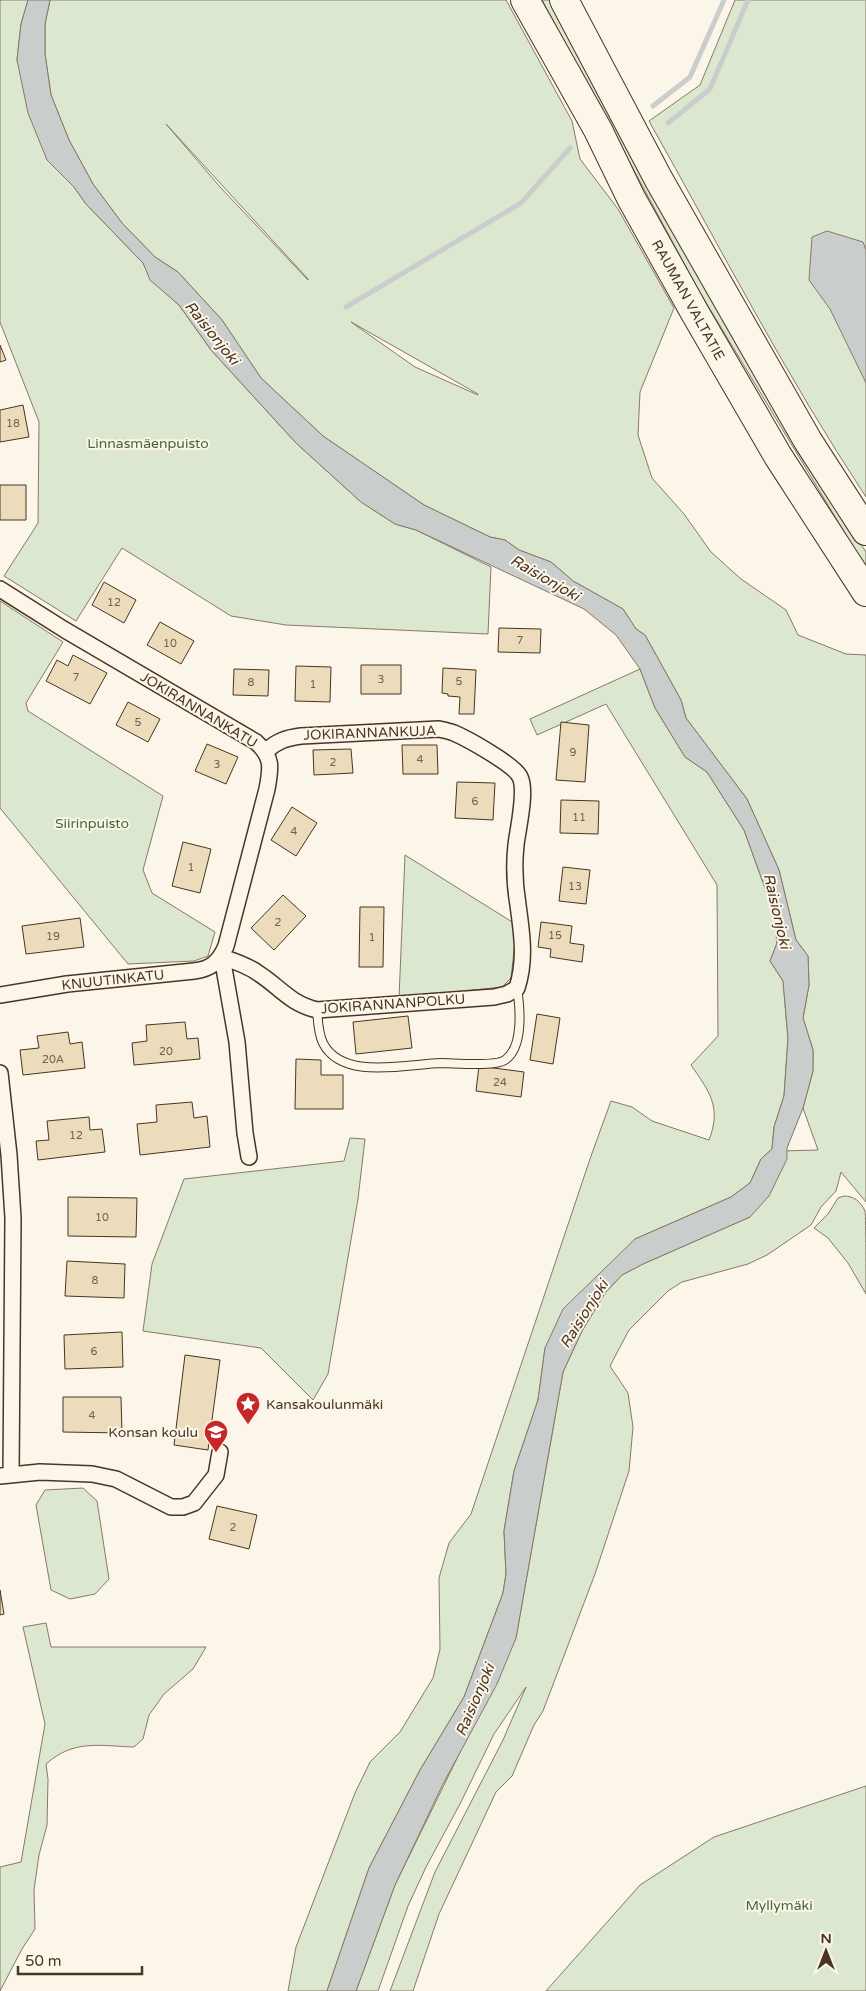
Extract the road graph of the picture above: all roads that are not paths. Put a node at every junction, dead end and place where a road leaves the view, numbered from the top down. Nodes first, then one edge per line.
1 (525, 0) edge
2 (564, 0) edge
3 (866, 531) edge
4 (0, 589) edge
5 (866, 592) edge
6 (266, 751) junction
7 (222, 958) junction
8 (517, 988) junction
9 (0, 995) edge
10 (317, 1010) junction
11 (0, 1073) edge
12 (249, 1157) dead end
13 (220, 1452) dead end
14 (5, 1476) edge

1 - 5 highway, RAUMAN VALTATIE
2 - 3 highway
4 - 6 street, JOKIRANNANKATU
6 - 7 street, JOKIRANNANKATU
6 - 8 street, JOKIRANNANKUJA
7 - 9 street, KNUUTINKATU
7 - 10 street, JOKIRANNANPOLKU
7 - 12 street
8 - 10 street, JOKIRANNANPOLKU
8 - 10 lane
11 - 14 street
13 - 14 street

